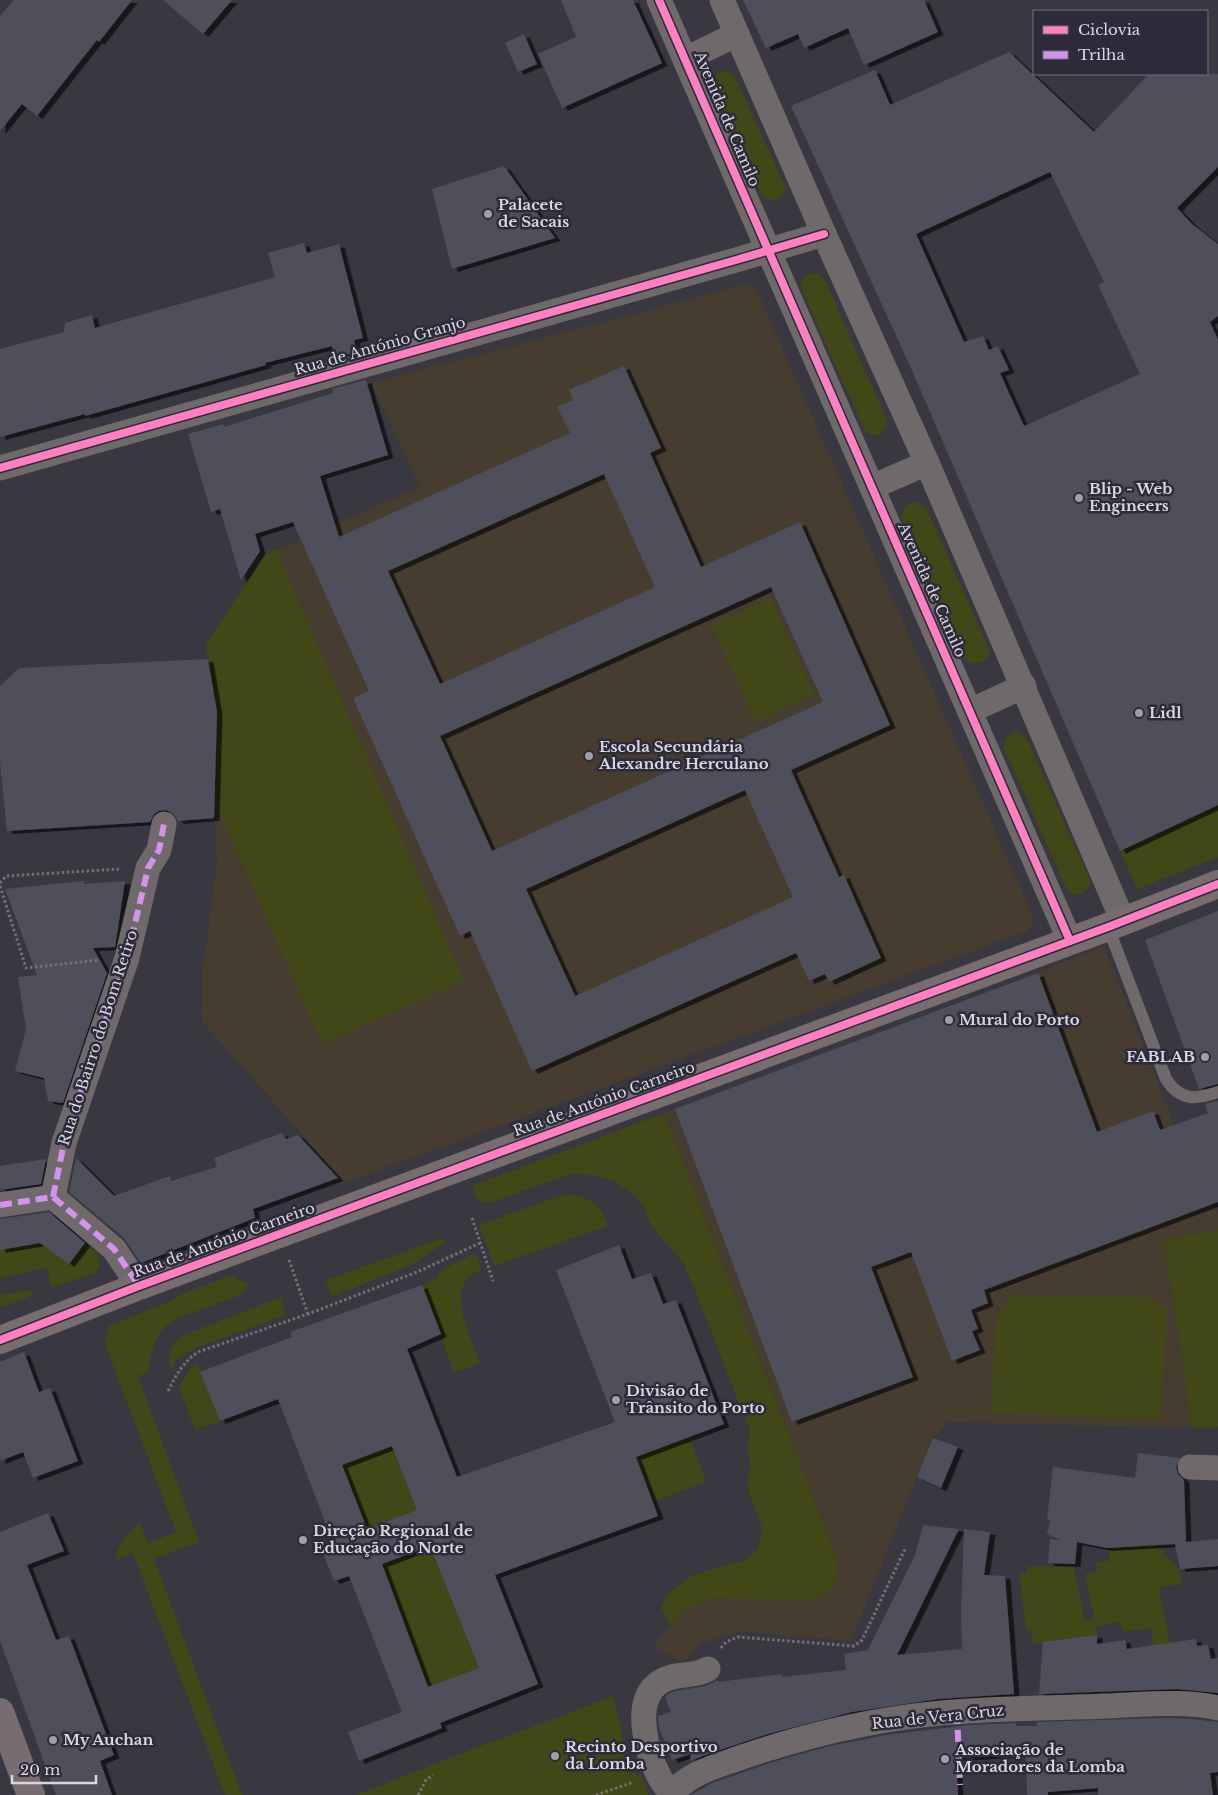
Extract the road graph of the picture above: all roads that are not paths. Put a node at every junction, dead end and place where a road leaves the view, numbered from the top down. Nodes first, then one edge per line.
1 (659, 0) edge
2 (722, 0) edge
3 (738, 34) junction
4 (686, 59) junction
5 (824, 234) junction
6 (768, 250) junction
7 (927, 463) junction
8 (0, 468) edge
9 (872, 488) junction
10 (1024, 686) junction
11 (970, 711) junction
12 (164, 824) dead end
13 (1218, 884) edge
14 (1115, 924) junction
15 (1070, 941) junction
16 (1218, 1092) edge
17 (53, 1197) junction
18 (0, 1205) edge
19 (139, 1286) junction
20 (0, 1340) edge
21 (1190, 1467) dead end
22 (1218, 1468) edge
23 (708, 1669) road end
24 (1214, 1707) edge
25 (0, 1712) edge
26 (31, 1795) edge
27 (672, 1795) edge

1 - 4 street, Avenida de Camilo
2 - 3 street
3 - 4 street, Avenida de Camilo
3 - 5 street
4 - 6 street, Avenida de Camilo
5 - 6 street
5 - 7 street
6 - 8 street, Rua de António Granjo
6 - 9 street, Avenida de Camilo
7 - 9 street
7 - 10 street
9 - 11 street, Avenida de Camilo
10 - 11 street
10 - 14 street
11 - 15 street, Avenida de Camilo
12 - 17 street, Rua do Bairro do Bom Retiro
13 - 14 street, Rua de António Carneiro
14 - 15 street, Rua de António Carneiro
14 - 16 lane
15 - 19 street, Rua de António Carneiro
17 - 18 street
17 - 19 street
19 - 20 street, Rua de António Carneiro
21 - 22 street
23 - 27 street
24 - 27 street, Rua de Vera Cruz
25 - 26 street

